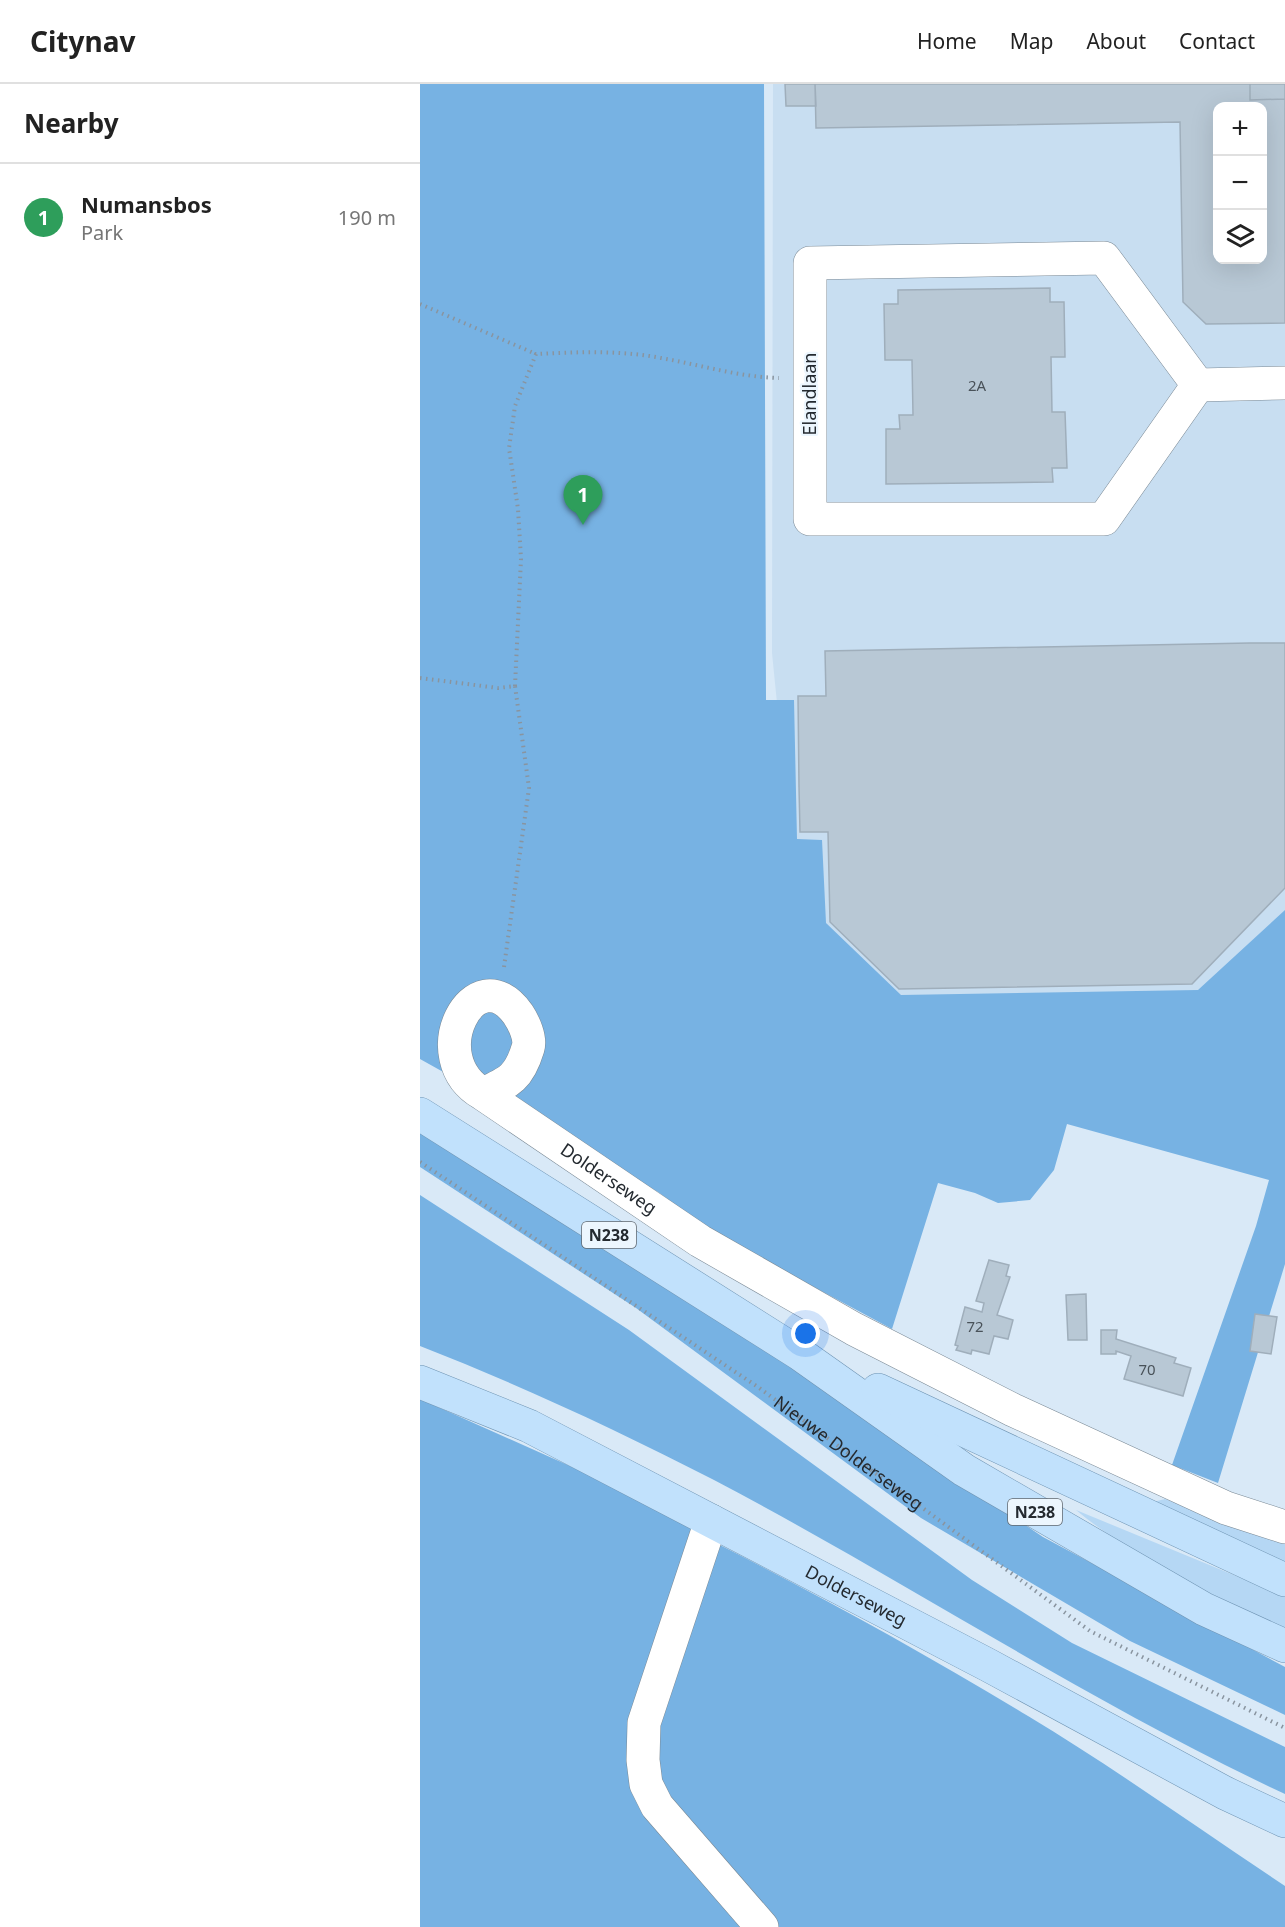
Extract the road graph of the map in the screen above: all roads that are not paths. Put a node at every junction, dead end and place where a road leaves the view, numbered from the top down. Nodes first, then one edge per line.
1 (1285, 383) edge
2 (1198, 385) junction
3 (483, 1095) junction
4 (420, 1114) edge
5 (800, 1354) junction
6 (420, 1382) edge
7 (711, 1521) junction
8 (1285, 1527) edge
9 (1285, 1580) edge
10 (1285, 1646) edge
11 (1285, 1821) edge
12 (762, 1927) edge

1 - 2 street
2 - 2 street, Elandlaan
3 - 3 street, Dolderseweg
3 - 8 street, Dolderseweg
4 - 5 main road, N238
5 - 9 main road, N238
5 - 10 main road, N238
6 - 7 main road, Dolderseweg
7 - 11 main road, Dolderseweg
7 - 12 street

